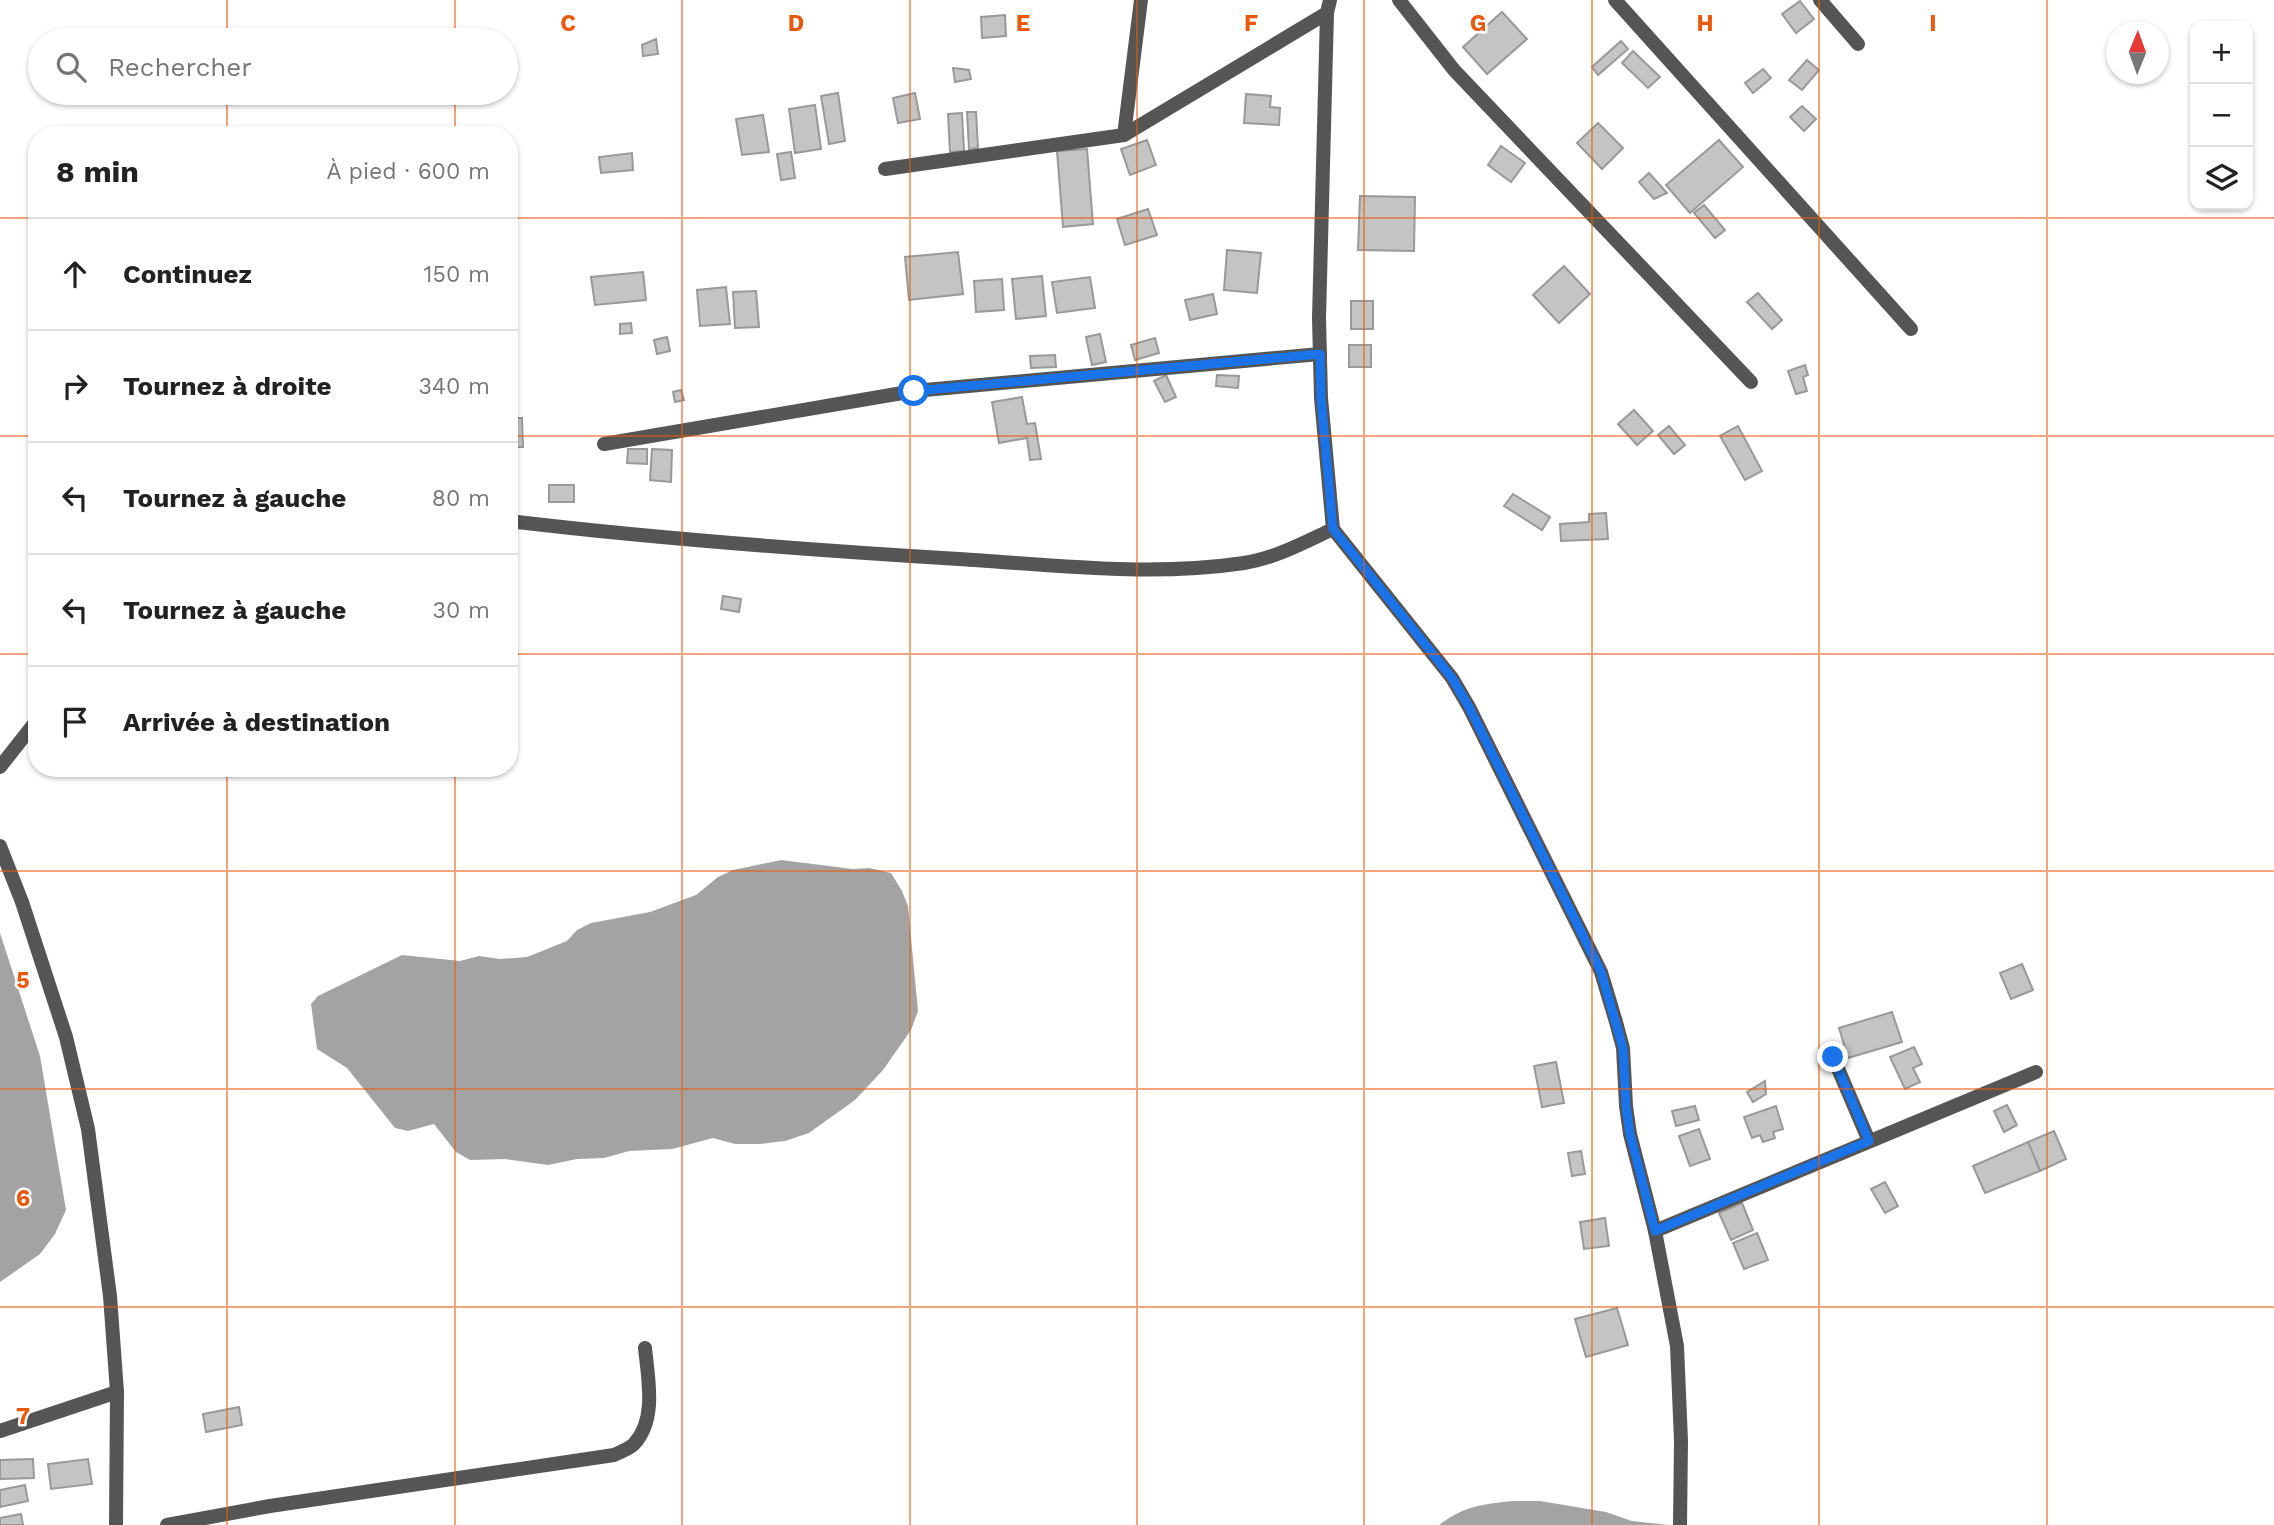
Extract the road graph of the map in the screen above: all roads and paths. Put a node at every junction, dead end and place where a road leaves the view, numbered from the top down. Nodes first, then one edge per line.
1 (1141, 0) edge
2 (1399, 0) edge
3 (1615, 0) edge
4 (1820, 0) edge
5 (1328, 6) edge
6 (1858, 44) dead end
7 (1124, 135) junction
8 (885, 169) dead end
9 (1911, 329) dead end
10 (1320, 354) junction
11 (1751, 382) dead end
12 (604, 444) dead end
13 (518, 522) edge
14 (1333, 529) junction
15 (28, 731) edge
16 (0, 767) edge
17 (0, 846) edge
18 (1833, 1057) dead end
19 (2036, 1072) dead end
20 (1869, 1141) junction
21 (1655, 1231) junction
22 (645, 1348) dead end
23 (117, 1392) junction
24 (0, 1431) edge
25 (116, 1525) edge
26 (167, 1525) edge
27 (1680, 1525) edge

1 - 7 street
2 - 11 street
3 - 9 street
4 - 6 street
5 - 7 street
5 - 10 street
7 - 8 street
10 - 12 street
10 - 14 street
13 - 14 street
14 - 21 street
15 - 16 street
17 - 23 street
18 - 20 street
19 - 20 street
20 - 21 street
21 - 27 street
22 - 26 street
23 - 24 street
23 - 25 street

